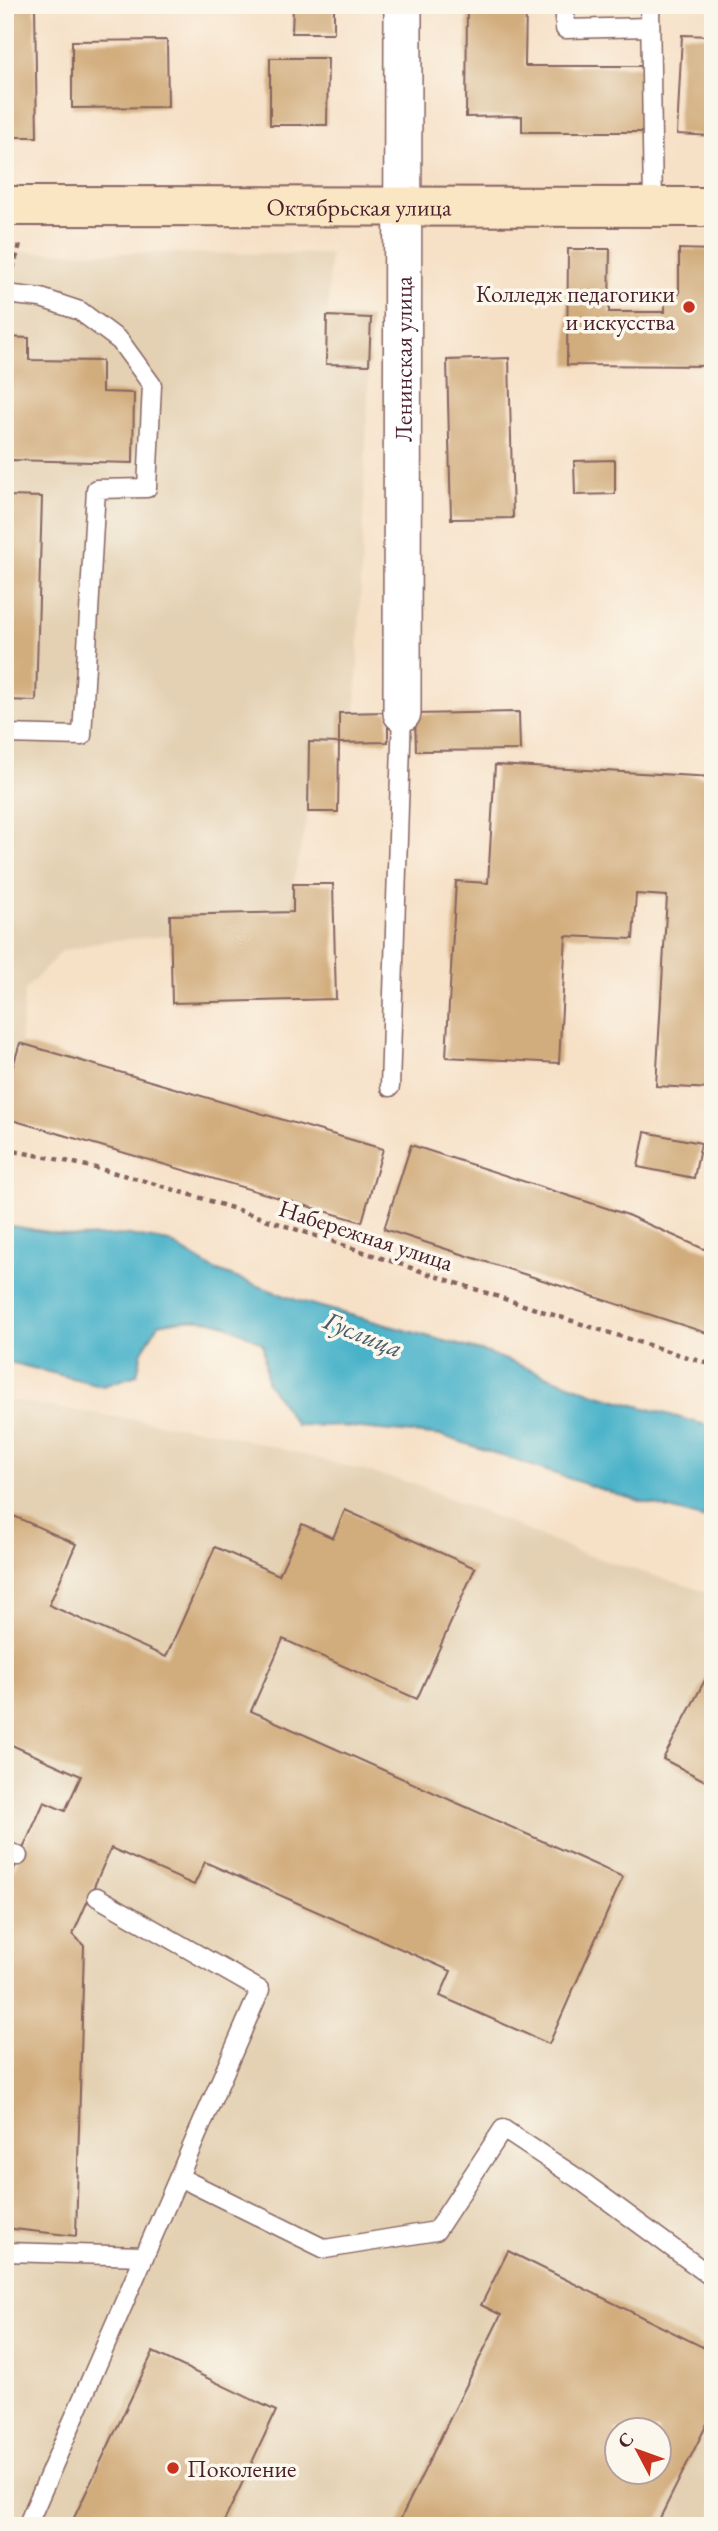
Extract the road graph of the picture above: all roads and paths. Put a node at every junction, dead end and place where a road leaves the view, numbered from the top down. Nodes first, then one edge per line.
1 (403, 5) edge
2 (565, 5) edge
3 (650, 5) edge
4 (650, 27) junction
5 (403, 207) junction
6 (653, 207) junction
7 (713, 207) edge
8 (13, 223) edge
9 (10, 275) dead end
10 (5, 294) edge
11 (402, 713) joint
12 (5, 734) edge
13 (390, 1087) dead end
14 (5, 1150) edge
15 (713, 1365) edge
16 (97, 1897) dead end
17 (179, 2177) junction
18 (5, 2252) edge
19 (144, 2256) junction
20 (713, 2278) edge
21 (27, 2526) edge

1 - 5 street, Ленинская улица
2 - 4 lane
3 - 4 lane
4 - 6 lane
5 - 6 street, Октябрьская улица
5 - 8 street, Октябрьская улица
5 - 11 street, Ленинская улица
6 - 7 street, Октябрьская улица
8 - 9 path
10 - 12 lane
11 - 13 lane
14 - 15 path, Набережная улица
16 - 17 lane
17 - 19 lane
17 - 20 lane
18 - 19 lane
19 - 21 lane

